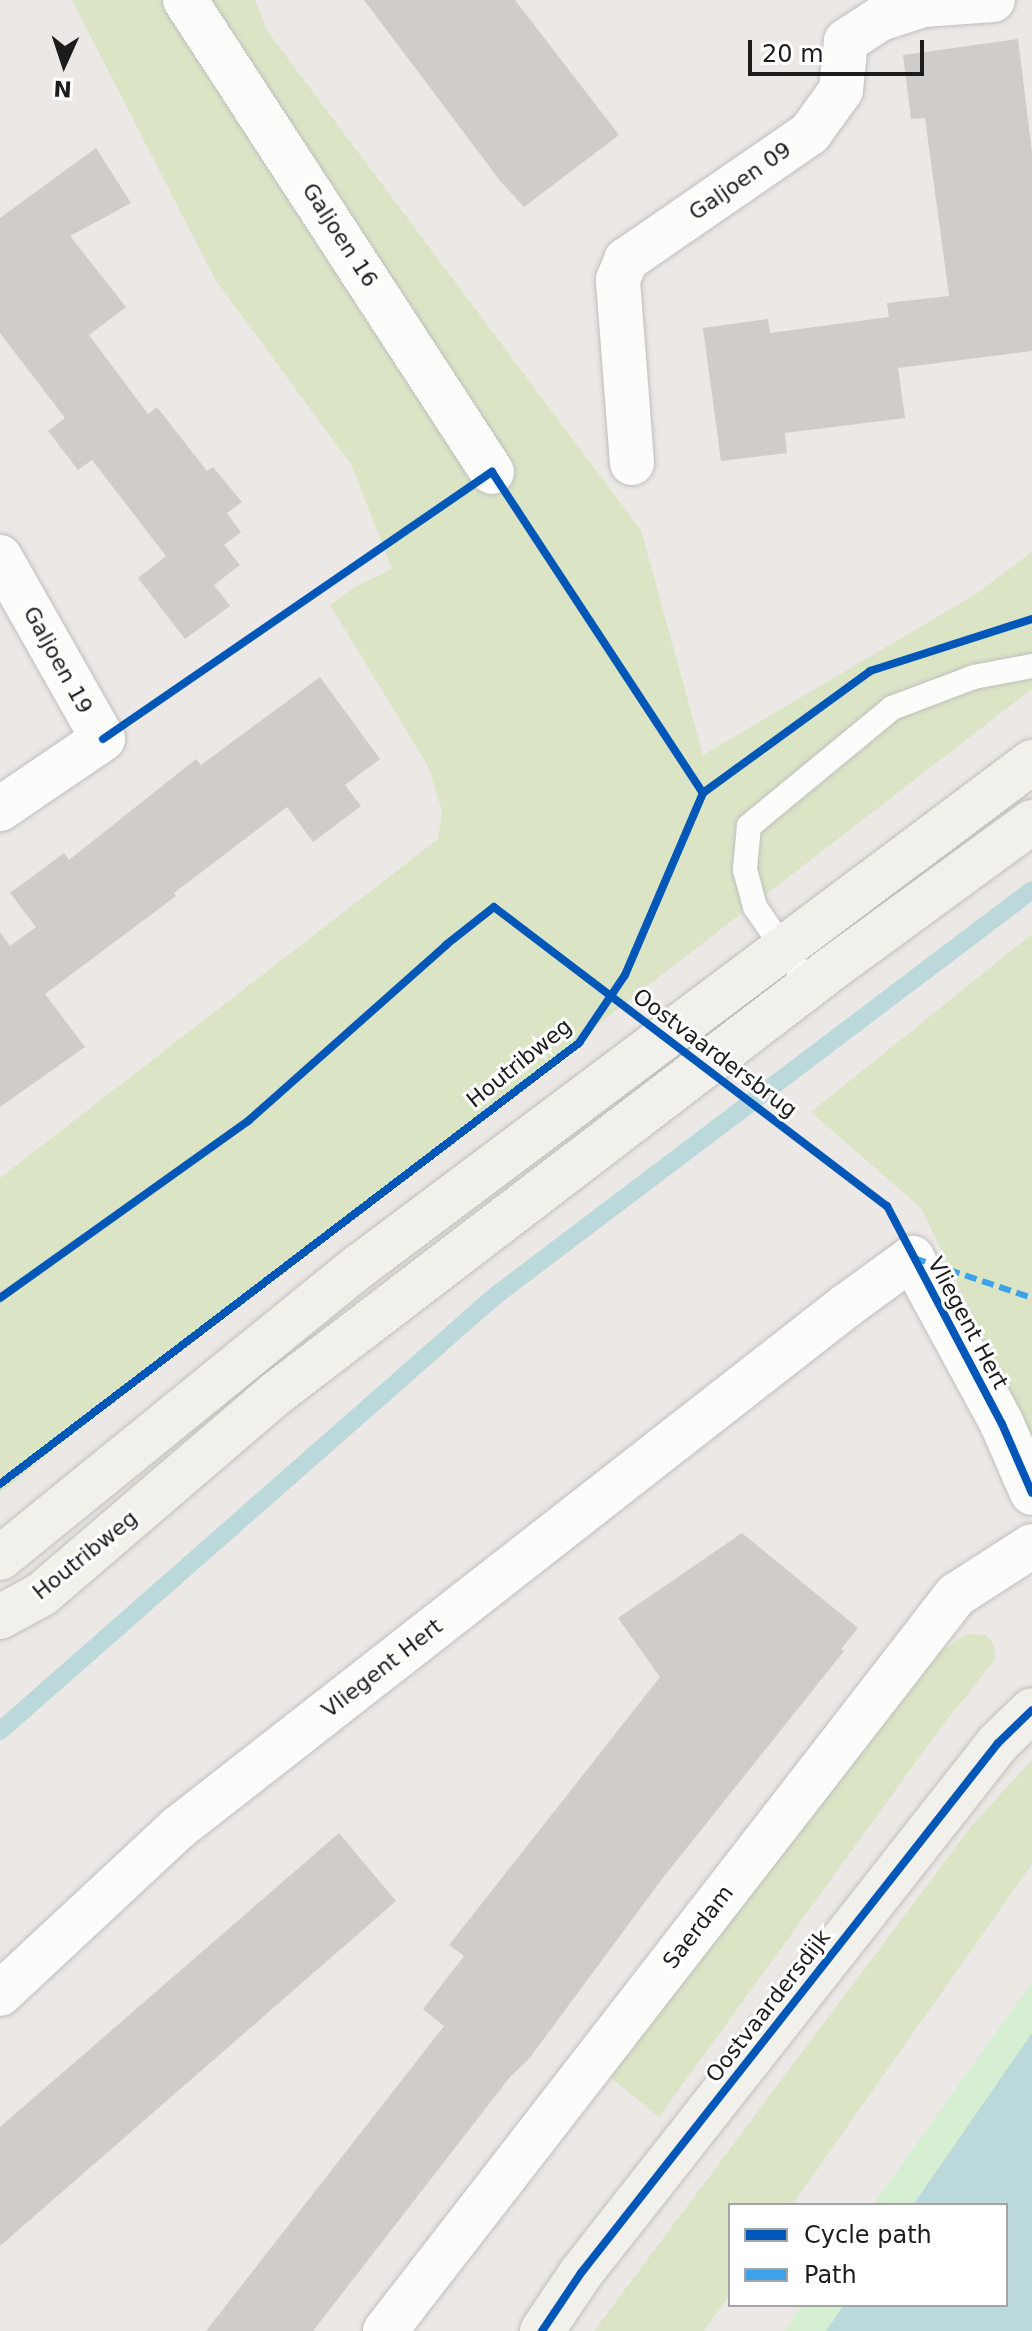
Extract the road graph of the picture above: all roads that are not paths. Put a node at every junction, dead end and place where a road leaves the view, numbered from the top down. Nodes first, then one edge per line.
1 (185, 0) edge
2 (993, 0) edge
3 (632, 463) dead end
4 (492, 472) dead end
5 (0, 557) edge
6 (1032, 666) edge
7 (1032, 762) edge
8 (0, 809) edge
9 (1032, 822) edge
10 (782, 949) junction
11 (809, 985) junction
12 (1032, 1493) edge
13 (1032, 1546) edge
14 (0, 1558) edge
15 (0, 1617) edge
16 (1032, 1710) edge
17 (0, 1994) edge
18 (385, 2331) edge
19 (542, 2331) edge

1 - 4 street, Galjoen 16
2 - 3 street, Galjoen 09
5 - 8 street, Galjoen 19
6 - 10 lane
7 - 10 main road
9 - 11 main road, Houtribweg
10 - 11 lane
10 - 14 main road
11 - 15 main road, Houtribweg
12 - 17 street, Vliegent Hert
13 - 18 street, Saerdam
16 - 19 main road, Oostvaardersdijk

